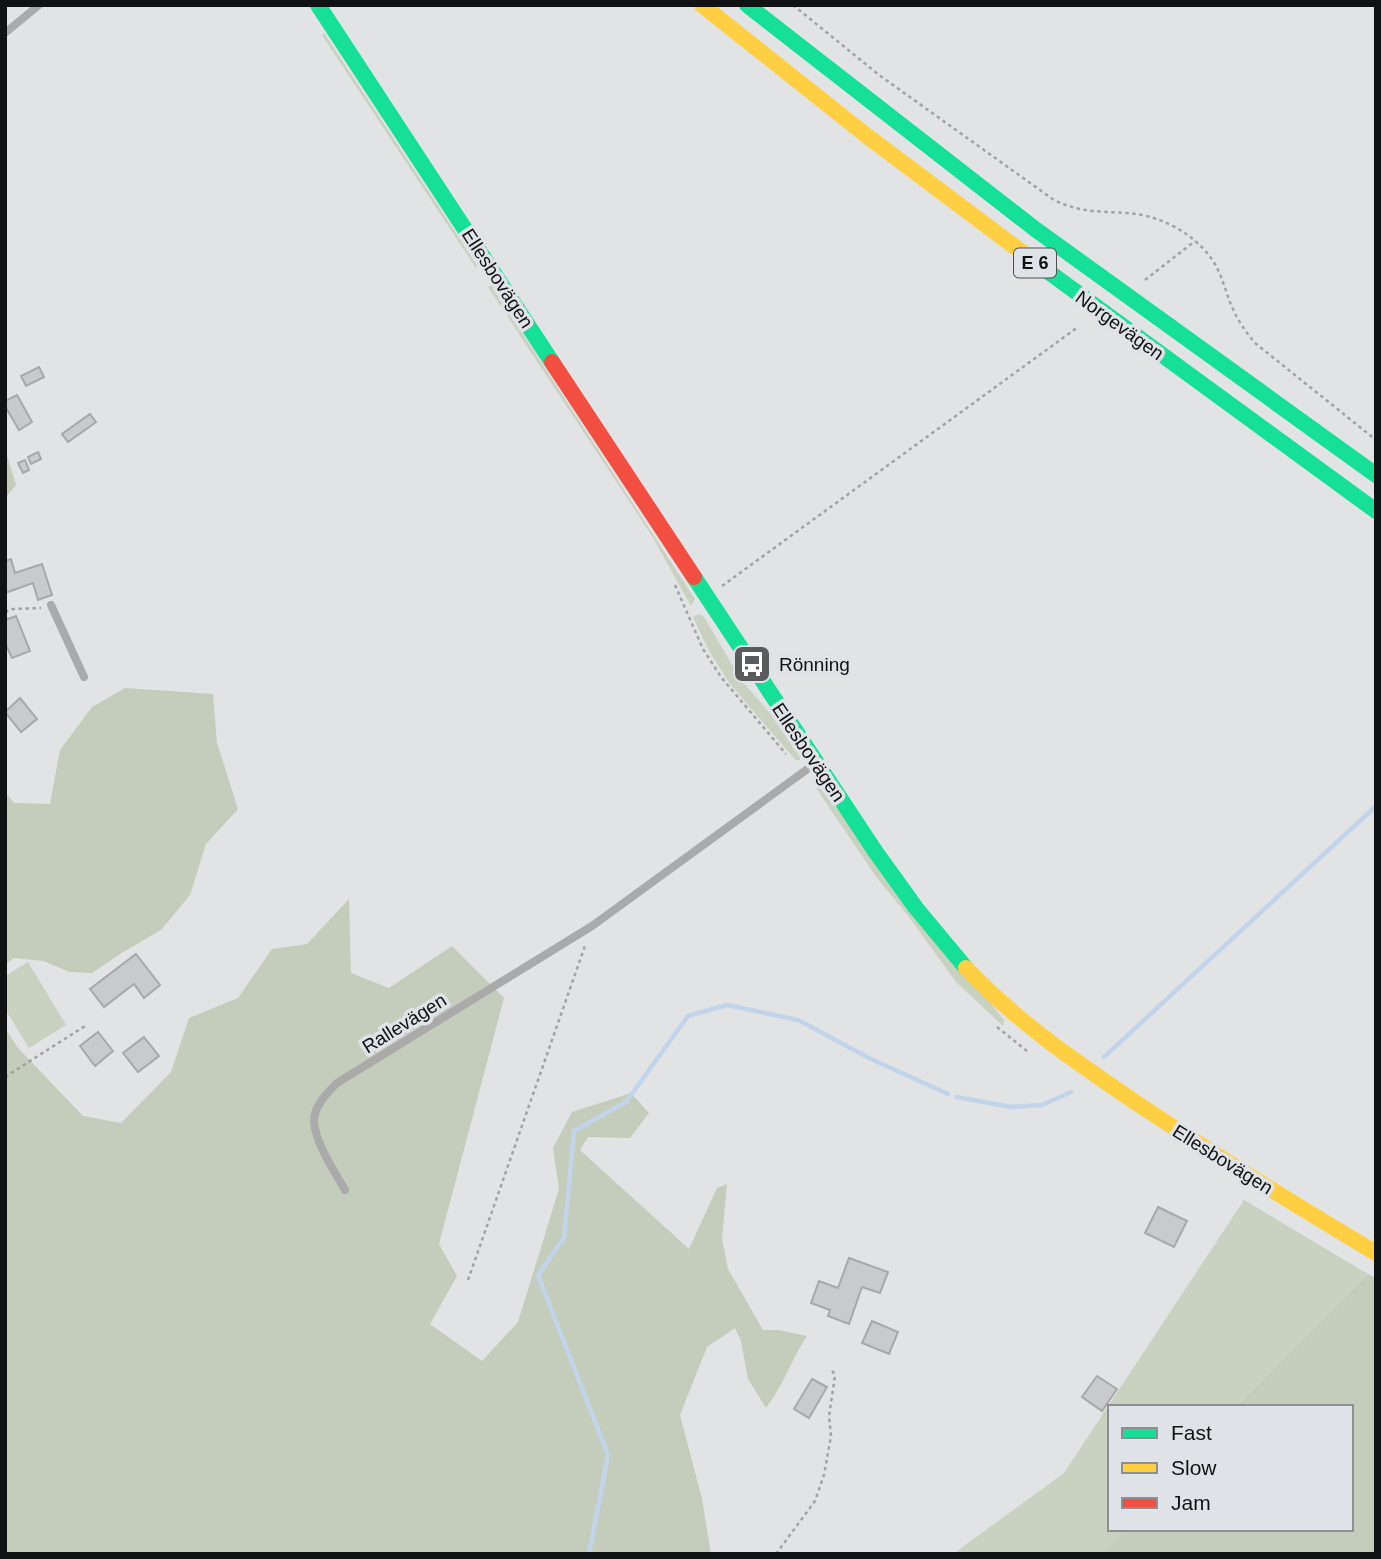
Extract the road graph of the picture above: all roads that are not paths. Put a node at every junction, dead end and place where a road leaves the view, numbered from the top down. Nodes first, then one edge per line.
1 (39, 5) edge
2 (318, 5) edge
3 (702, 5) edge
4 (747, 5) edge
5 (5, 33) edge
6 (1376, 475) edge
7 (1376, 511) edge
8 (51, 605) road end
9 (84, 677) dead end
10 (816, 763) junction
11 (345, 1190) dead end
12 (1376, 1253) edge

1 - 5 lane
2 - 10 main road, Ellesbovägen
3 - 7 main road, Norgevägen / E 6
4 - 6 main road, Norgevägen / E 6
8 - 9 lane
10 - 11 lane, Rallevägen
10 - 12 main road, Ellesbovägen

